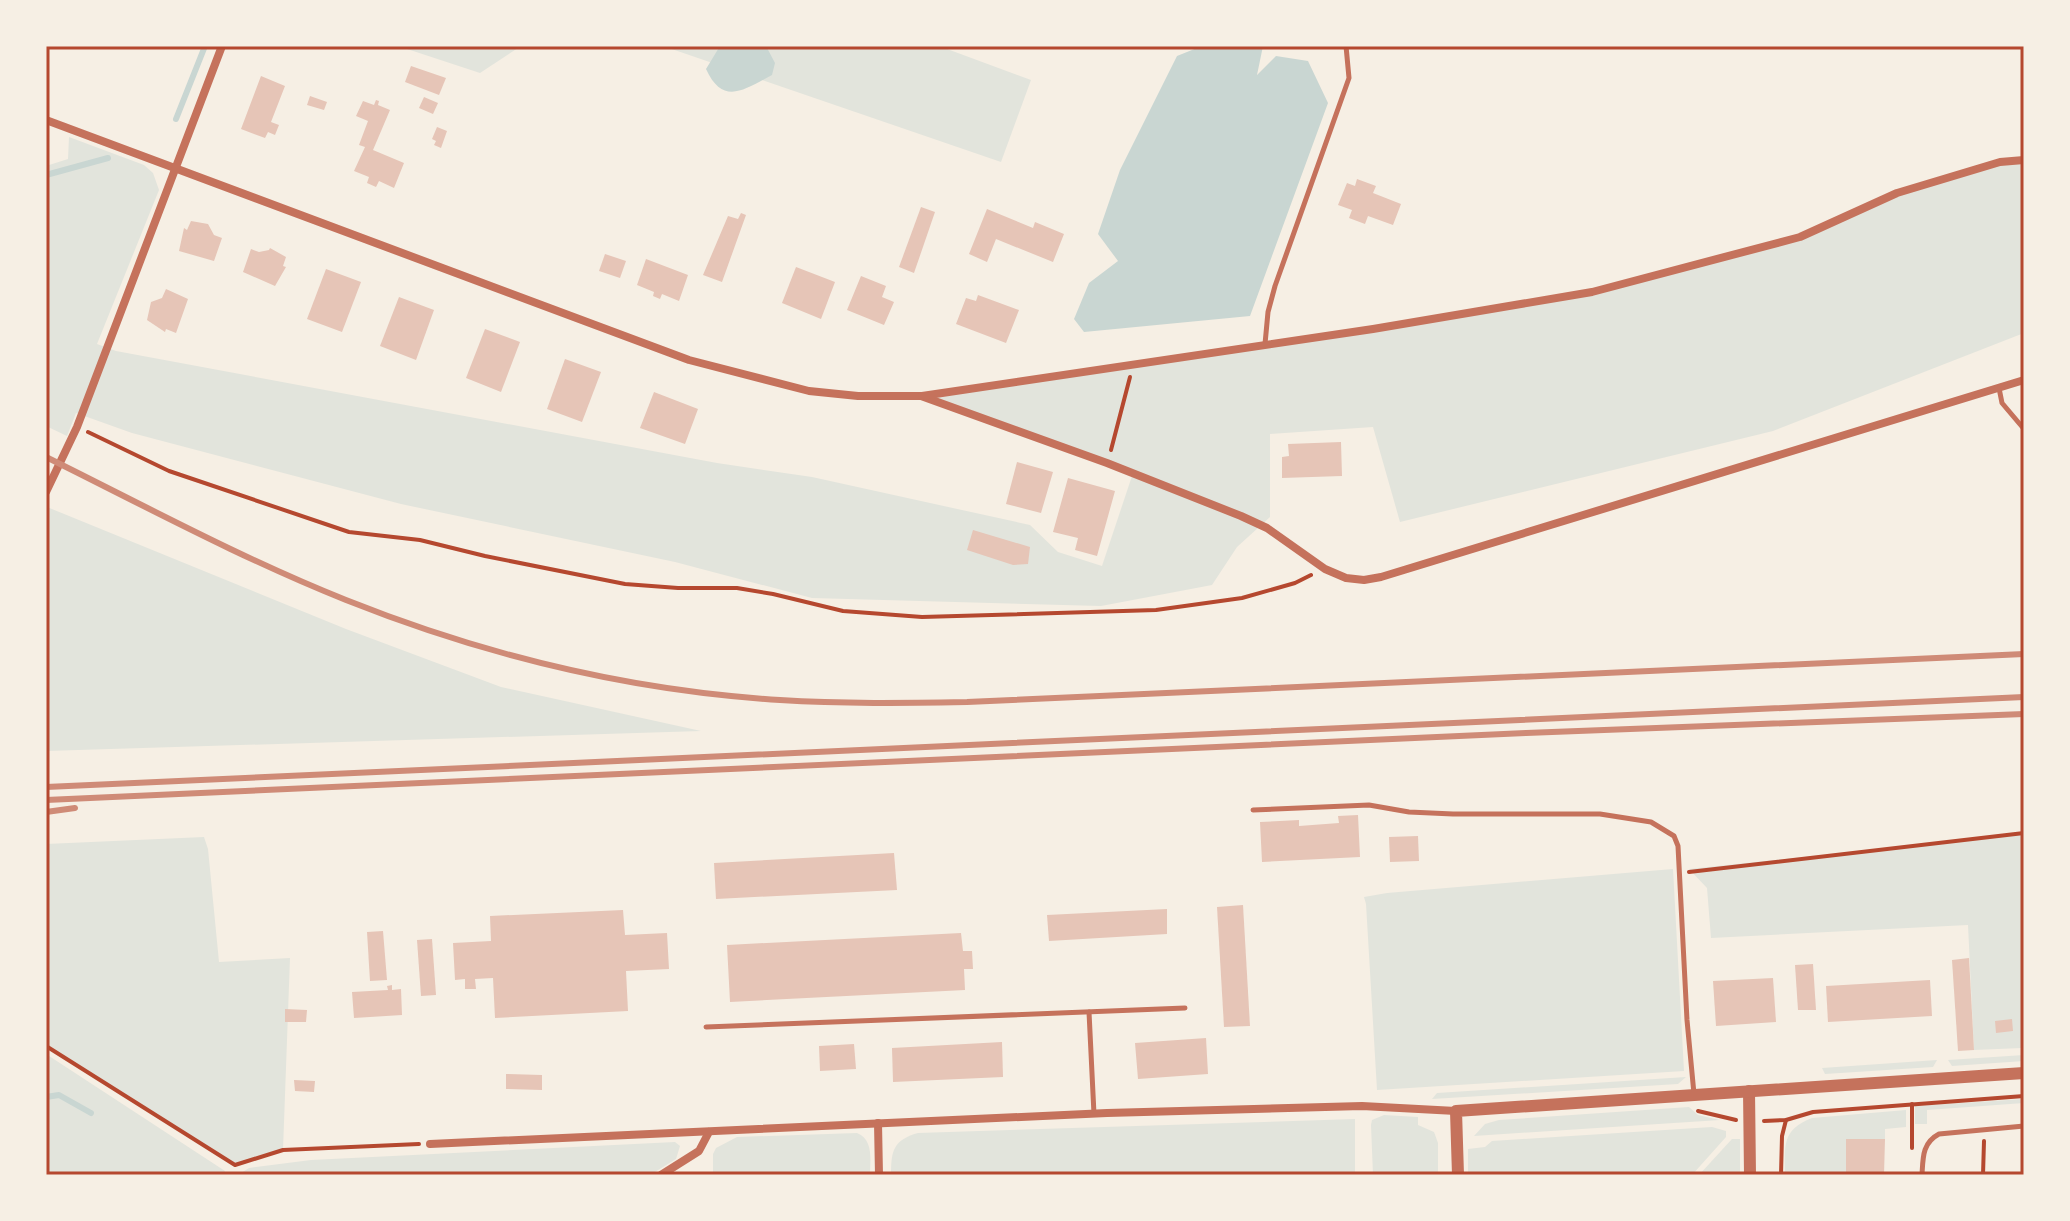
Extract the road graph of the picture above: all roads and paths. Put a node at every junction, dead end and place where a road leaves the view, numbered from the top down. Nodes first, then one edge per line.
1 (222, 46) edge
2 (1346, 46) edge
3 (46, 120) edge
4 (2024, 160) edge
5 (177, 169) junction
6 (1265, 345) junction
7 (1132, 366) junction
8 (2024, 380) edge
9 (1999, 388) junction
10 (921, 396) junction
11 (77, 427) junction
12 (2024, 429) edge
13 (1107, 463) junction
14 (46, 492) edge
15 (1325, 569) junction
16 (1253, 810) dead end
17 (2024, 833) edge
18 (1680, 873) junction
19 (1185, 1008) dead end
20 (1089, 1012) junction
21 (706, 1027) dead end
22 (46, 1046) edge
23 (2024, 1073) edge
24 (1749, 1091) junction
25 (1690, 1095) junction
26 (2024, 1096) edge
27 (1912, 1101) junction
28 (1456, 1111) junction
29 (1094, 1114) junction
30 (1750, 1120) junction
31 (1786, 1120) junction
32 (878, 1123) junction
33 (2024, 1126) edge
34 (709, 1132) junction
35 (1984, 1141) dead end
36 (430, 1144) joint
37 (1912, 1161) dead end
38 (235, 1165) junction
39 (231, 1175) edge
40 (661, 1175) edge
41 (879, 1175) edge
42 (1458, 1175) edge
43 (1750, 1175) edge
44 (1781, 1175) edge
45 (1922, 1175) edge
46 (1983, 1175) edge

1 - 5 street
2 - 6 lane
3 - 5 street
4 - 6 street
5 - 10 street
5 - 11 street
6 - 7 street
7 - 10 street
7 - 13 path
8 - 9 street
9 - 12 lane
9 - 15 street
10 - 13 street
11 - 14 street
11 - 15 path
13 - 15 street
16 - 18 lane
17 - 18 path
18 - 25 lane
19 - 20 lane
20 - 21 lane
20 - 29 lane
22 - 38 path
23 - 24 street
24 - 25 street
24 - 30 street
25 - 28 street
25 - 30 path
26 - 27 path
27 - 31 path
27 - 37 path
28 - 29 street
28 - 42 street
29 - 32 street
30 - 31 path
30 - 43 street
31 - 44 path
32 - 34 street
32 - 41 street
33 - 45 lane
34 - 36 street
34 - 40 street
35 - 46 path
36 - 38 path
38 - 39 path

